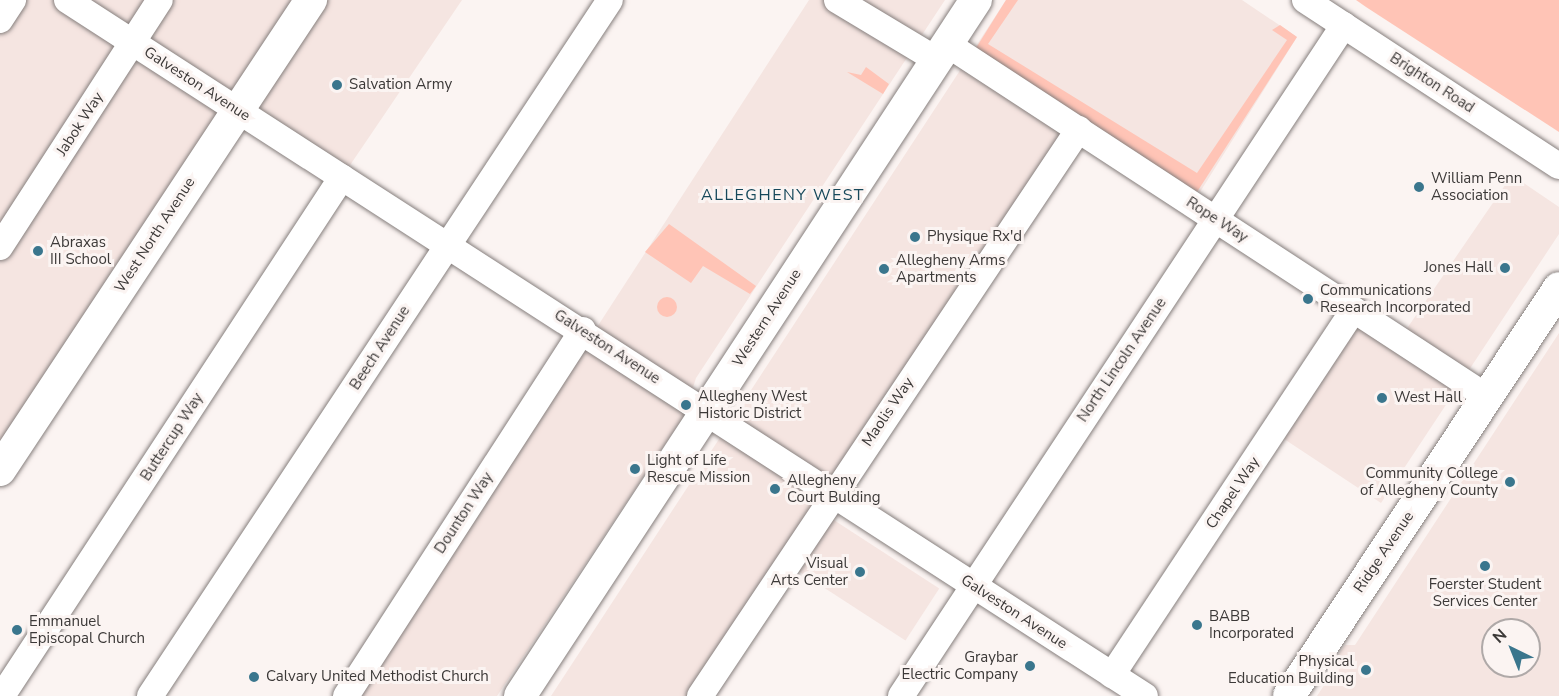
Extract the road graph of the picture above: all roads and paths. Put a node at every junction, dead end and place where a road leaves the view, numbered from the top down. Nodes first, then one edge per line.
1 (13, 0) edge
2 (67, 0) edge
3 (160, 0) edge
4 (310, 0) edge
5 (610, 0) edge
6 (837, 0) edge
7 (976, 0) edge
8 (1305, 0) edge
9 (0, 20) edge
10 (1344, 25) junction
11 (132, 43) junction
12 (942, 52) junction
13 (238, 110) junction
14 (1079, 129) junction
15 (1559, 166) edge
16 (342, 177) junction
17 (1216, 219) junction
18 (447, 246) junction
19 (0, 248) edge
20 (1559, 288) edge
21 (1354, 310) junction
22 (583, 330) junction
23 (1486, 398) junction
24 (705, 412) junction
25 (0, 470) edge
26 (832, 494) junction
27 (973, 586) junction
28 (1112, 675) junction
29 (2, 696) edge
30 (150, 696) edge
31 (346, 696) edge
32 (520, 696) edge
33 (700, 696) edge
34 (901, 696) edge
35 (1145, 696) edge
36 (1289, 696) edge

1 - 9 street
2 - 11 street, Galveston Avenue
3 - 11 street, Jabok Way
4 - 13 main road, West North Avenue
5 - 18 street, Beech Avenue
6 - 12 street, Rope Way
7 - 12 main road, Western Avenue
8 - 10 street, Brighton Road
10 - 15 street, Brighton Road
10 - 17 street, North Lincoln Avenue
11 - 13 street, Galveston Avenue
11 - 19 street, Jabok Way
12 - 14 street, Rope Way
12 - 24 main road, Western Avenue
13 - 16 street, Galveston Avenue
13 - 25 main road, West North Avenue
14 - 17 street, Rope Way
14 - 26 street, Maolis Way
16 - 18 street, Galveston Avenue
16 - 29 street, Buttercup Way
17 - 21 street, Rope Way
17 - 27 street, North Lincoln Avenue
18 - 22 street, Galveston Avenue
18 - 30 street, Beech Avenue
20 - 23 main road, Ridge Avenue
21 - 23 street, Rope Way
21 - 28 street, Chapel Way
22 - 24 street, Galveston Avenue
22 - 31 street, Dounton Way
23 - 36 main road, Ridge Avenue
24 - 26 street, Galveston Avenue
24 - 32 main road, Western Avenue
26 - 27 street, Galveston Avenue
26 - 33 street, Maolis Way
27 - 28 street, Galveston Avenue
27 - 34 street, North Lincoln Avenue
28 - 35 street, Galveston Avenue

